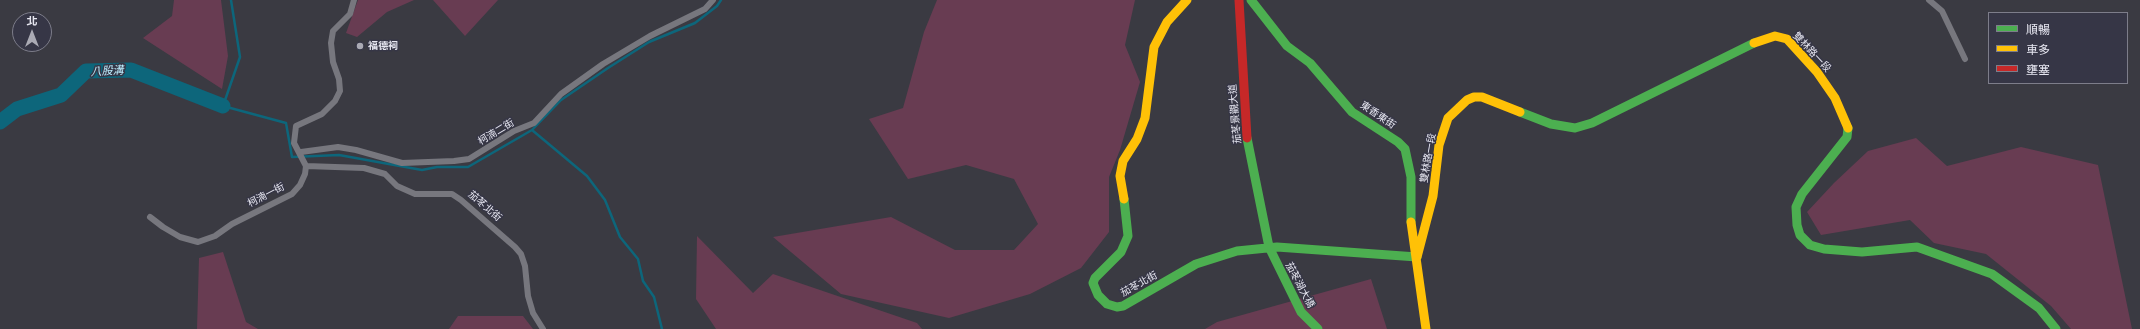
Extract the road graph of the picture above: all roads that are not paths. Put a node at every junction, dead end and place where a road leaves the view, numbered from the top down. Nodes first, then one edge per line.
1 (354, 0) edge
2 (713, 0) edge
3 (1187, 0) edge
4 (1239, 0) edge
5 (1252, 0) edge
6 (1929, 0) edge
7 (1965, 59) dead end
8 (300, 152) junction
9 (306, 166) junction
10 (150, 217) dead end
11 (1269, 248) junction
12 (1417, 256) junction
13 (543, 329) edge
14 (1318, 329) edge
15 (1426, 329) edge
16 (2056, 329) edge

1 - 8 street
2 - 8 street, 柯湳二街
3 - 11 street, 茄苳北街
4 - 11 street, 茄苳景觀大道
5 - 12 street, 東香東街
6 - 7 street
8 - 9 street
9 - 10 street, 柯湳一街
9 - 13 street, 茄苳北街
11 - 12 street, 茄苳北街
11 - 14 street, 茄苳湖大橋
12 - 15 street
12 - 16 street, 雙林路一段

